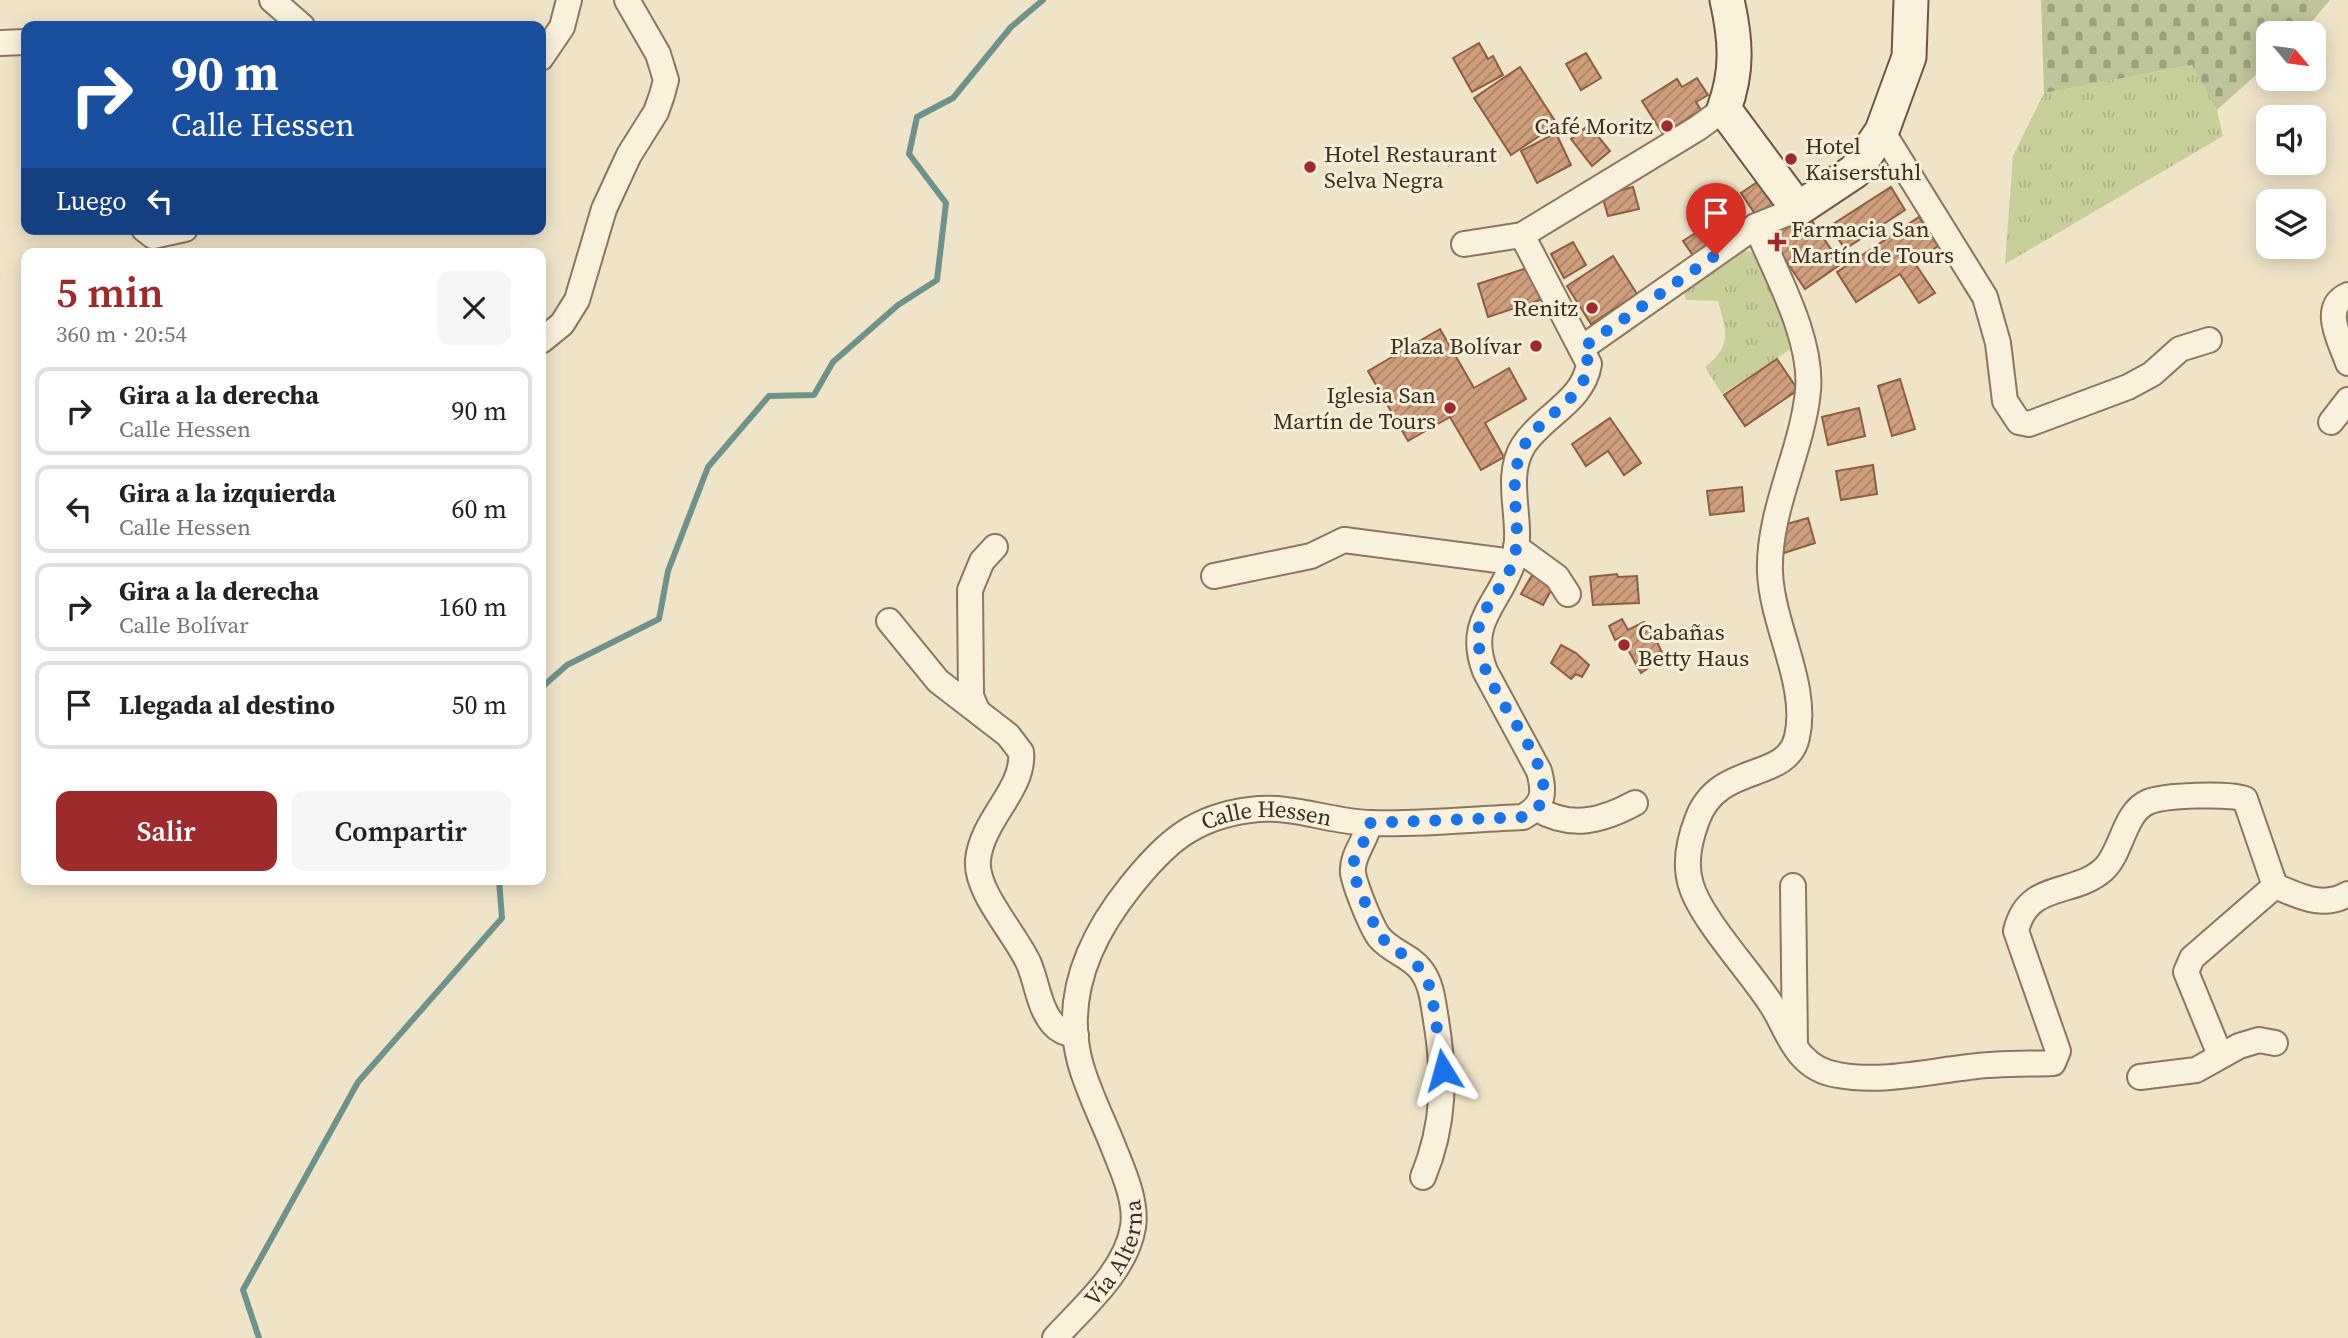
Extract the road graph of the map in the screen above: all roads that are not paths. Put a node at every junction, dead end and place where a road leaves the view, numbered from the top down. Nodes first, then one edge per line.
1 (272, 0) edge
2 (569, 0) edge
3 (627, 0) edge
4 (1727, 0) edge
5 (1911, 0) edge
6 (296, 21) edge
7 (21, 42) edge
8 (0, 43) edge
9 (546, 51) edge
10 (1724, 109) junction
11 (1882, 131) junction
12 (1798, 209) junction
13 (1756, 226) junction
14 (1522, 235) junction
15 (1464, 244) dead end
16 (2348, 295) edge
17 (546, 337) edge
18 (2209, 340) dead end
19 (1582, 348) junction
20 (2348, 363) edge
21 (2348, 400) edge
22 (2331, 422) dead end
23 (995, 547) dead end
24 (1515, 555) junction
25 (1214, 576) dead end
26 (1568, 594) dead end
27 (889, 621) dead end
28 (977, 710) junction
29 (1635, 803) dead end
30 (1537, 809) junction
31 (1369, 823) junction
32 (1793, 886) dead end
33 (2275, 886) junction
34 (2348, 894) edge
35 (1076, 1035) junction
36 (2275, 1042) dead end
37 (1795, 1047) junction
38 (2220, 1055) junction
39 (2140, 1077) dead end
40 (1423, 1177) dead end
41 (1055, 1338) edge

1 - 6 street
2 - 9 street
3 - 17 street
4 - 10 street
5 - 11 street
7 - 8 street
10 - 12 street
10 - 14 street
11 - 12 street
11 - 18 street
12 - 13 street
13 - 19 street
13 - 37 street
14 - 15 street
14 - 19 street
16 - 20 street
19 - 24 street
21 - 22 street
23 - 28 street
24 - 25 street
24 - 26 street
24 - 30 street
27 - 28 street
28 - 35 street
29 - 30 street
30 - 31 street, Calle Hessen
31 - 35 street, Calle Hessen
31 - 40 street
32 - 37 street
33 - 34 street
33 - 37 street
33 - 38 street
35 - 41 street, Vía Alterna
36 - 38 street
38 - 39 street

